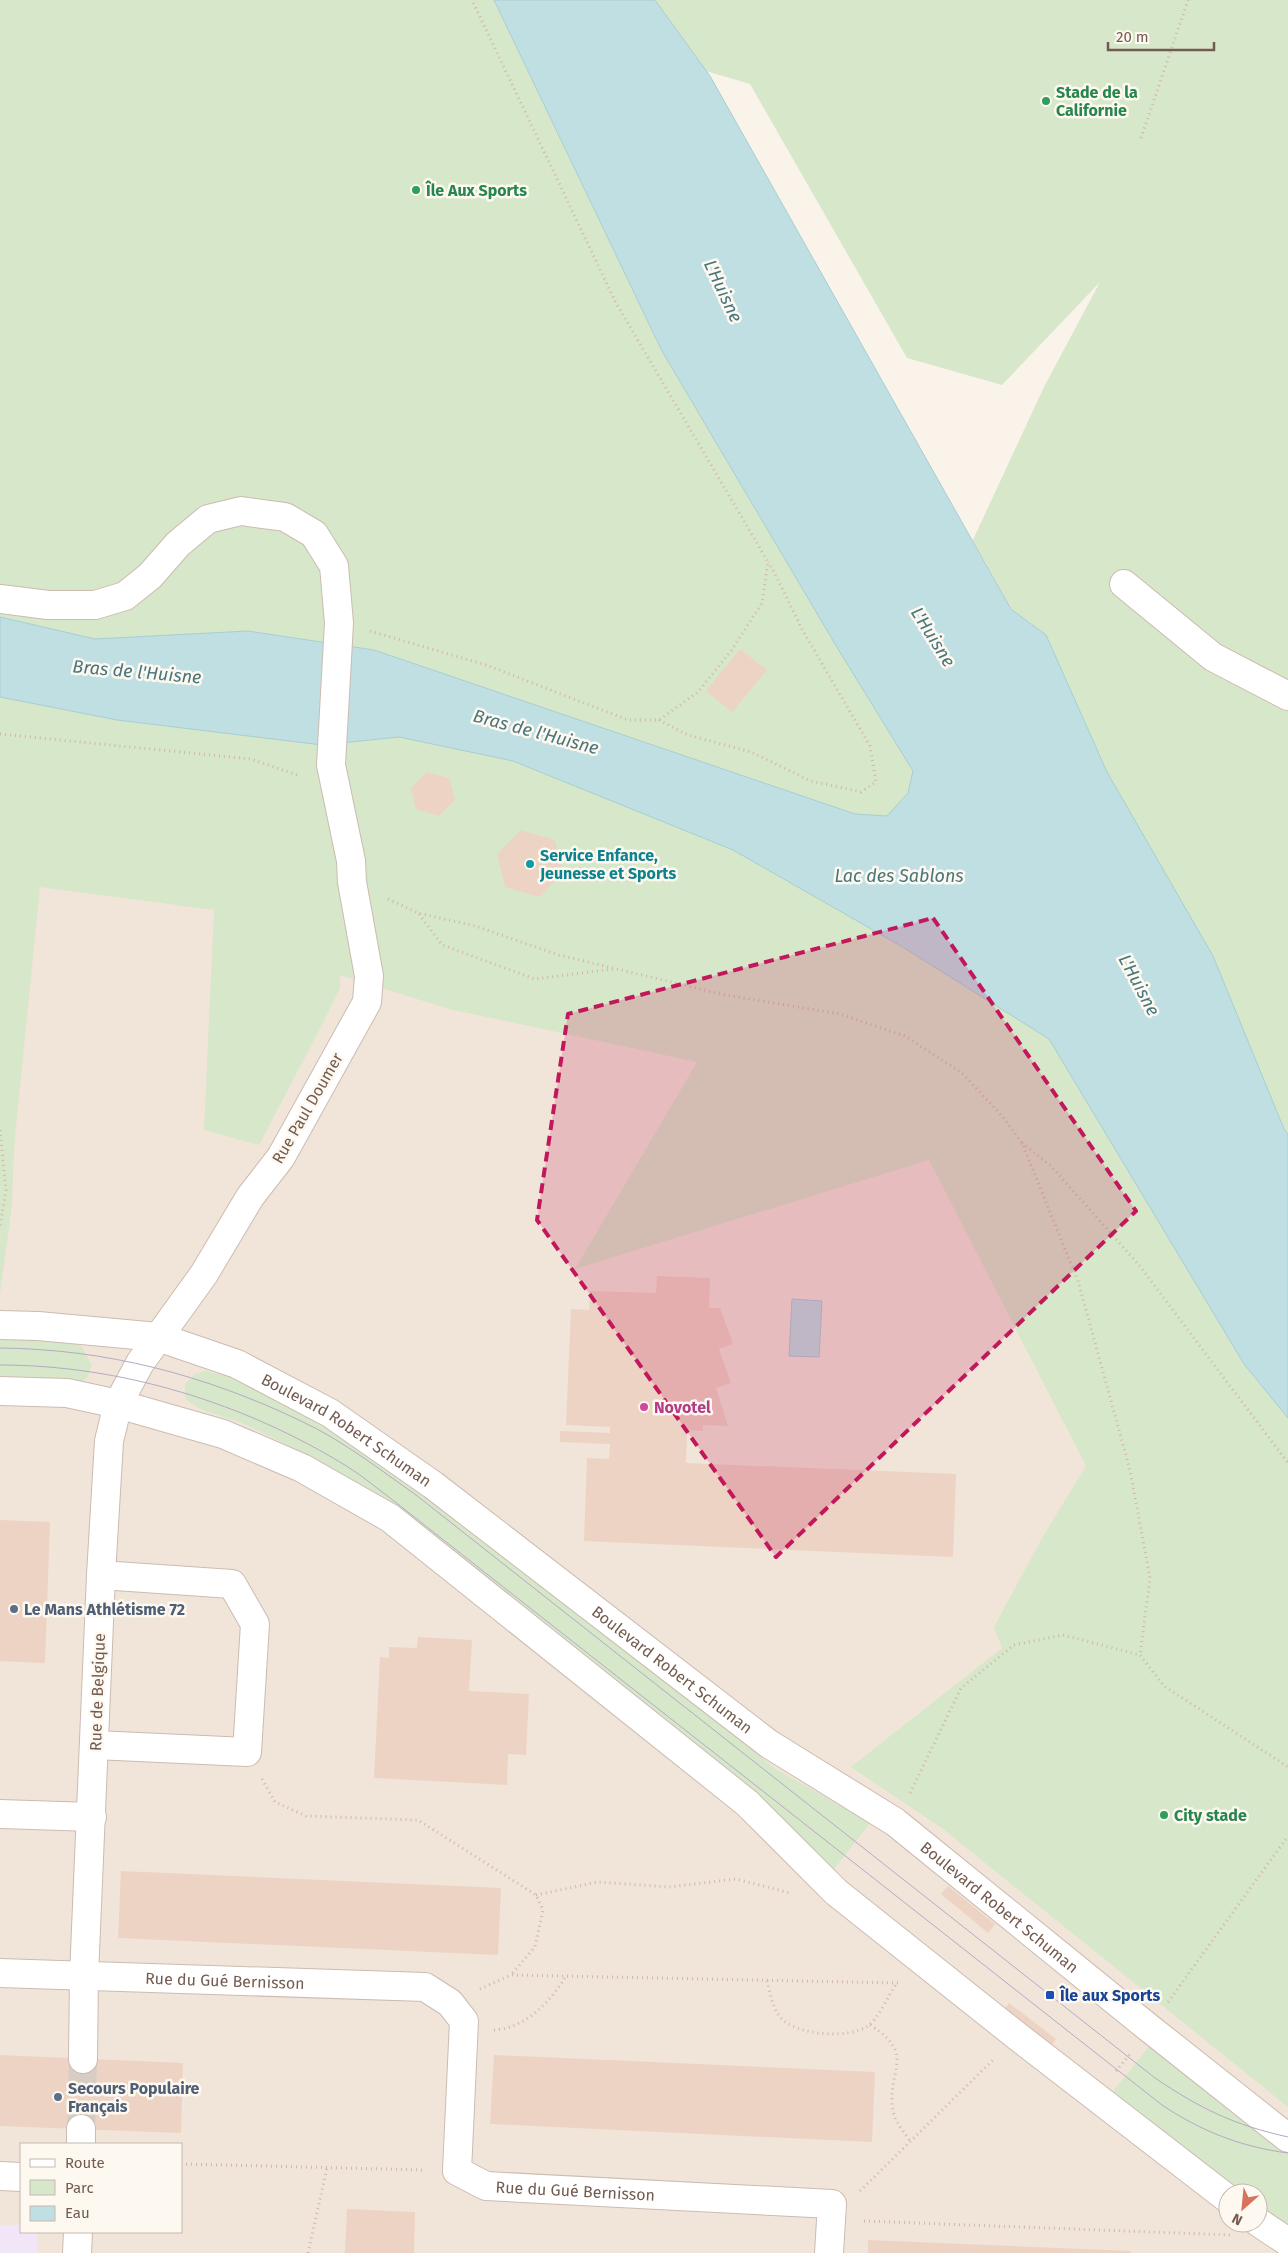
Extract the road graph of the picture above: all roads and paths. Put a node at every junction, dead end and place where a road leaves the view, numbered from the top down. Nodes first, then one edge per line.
1 (472, 0) edge
2 (1188, 0) edge
3 (1141, 138) dead end
4 (768, 562) junction
5 (1124, 584) dead end
6 (0, 598) edge
7 (386, 635) dead end
8 (1288, 696) edge
9 (659, 720) junction
10 (0, 734) edge
11 (332, 776) junction
12 (352, 882) junction
13 (418, 913) junction
14 (616, 968) junction
15 (0, 1130) edge
16 (1022, 1143) junction
17 (0, 1226) edge
18 (0, 1324) edge
19 (158, 1337) junction
20 (0, 1391) edge
21 (118, 1404) junction
22 (1288, 1463) edge
23 (101, 1575) junction
24 (1140, 1655) junction
25 (95, 1744) junction
26 (246, 1752) junction
27 (1288, 1767) edge
28 (0, 1814) edge
29 (92, 1817) junction
30 (895, 1822) junction
31 (1288, 1836) edge
32 (836, 1892) junction
33 (536, 1895) junction
34 (0, 1973) edge
35 (511, 1975) junction
36 (84, 1976) junction
37 (566, 1976) junction
38 (767, 1981) junction
39 (896, 1983) junction
40 (904, 1984) dead end
41 (450, 2003) junction
42 (870, 2025) junction
43 (1149, 2028) junction
44 (464, 2033) junction
45 (1017, 2036) junction
46 (83, 2059) tunnel mouth
47 (1095, 2097) junction
48 (1288, 2138) edge
49 (910, 2141) junction
50 (182, 2164) edge
51 (327, 2168) junction
52 (457, 2171) junction
53 (0, 2176) edge
54 (20, 2177) edge
55 (1218, 2191) edge
56 (831, 2220) junction
57 (78, 2233) edge
58 (1275, 2234) edge
59 (77, 2253) edge
60 (308, 2253) edge
61 (829, 2253) edge

1 - 4 path
2 - 3 path
4 - 9 path
4 - 9 path
5 - 8 street
6 - 11 street, Rue Paul Doumer
7 - 9 path
10 - 11 path
11 - 12 street, Rue Paul Doumer
12 - 13 path
12 - 19 street, Rue Paul Doumer
13 - 14 path
13 - 14 path
14 - 16 path
15 - 17 path
16 - 22 path
16 - 24 path
18 - 19 street, Boulevard Robert Schuman
19 - 21 street, Rue de Belgique
19 - 30 street, Boulevard Robert Schuman
20 - 21 street
21 - 23 street, Rue de Belgique
21 - 32 street
23 - 25 street, Rue de Belgique
23 - 26 street
24 - 27 path
24 - 30 path
25 - 26 street
25 - 29 street, Rue de Belgique
26 - 33 path
28 - 29 street
29 - 36 street, Rue de Belgique
30 - 43 street, Boulevard Robert Schuman
31 - 43 path
32 - 33 path
32 - 45 street
33 - 35 path
34 - 36 street, Rue du Gué Bernisson
35 - 37 path
35 - 41 path
36 - 41 street, Rue du Gué Bernisson
36 - 46 street, Rue de Belgique
37 - 38 path
37 - 44 path
38 - 39 path
38 - 42 path
39 - 40 path
39 - 42 path
41 - 44 street, Rue du Gué Bernisson
42 - 49 path
43 - 47 path
43 - 48 street, Boulevard Robert Schuman
44 - 52 street, Rue du Gué Bernisson
45 - 47 street
45 - 49 path
47 - 55 street
49 - 56 path
50 - 51 path
51 - 52 path
51 - 60 path
52 - 56 street, Rue du Gué Bernisson
53 - 54 street
56 - 58 path
56 - 61 street, Rue du Gué Bernisson
57 - 59 street

